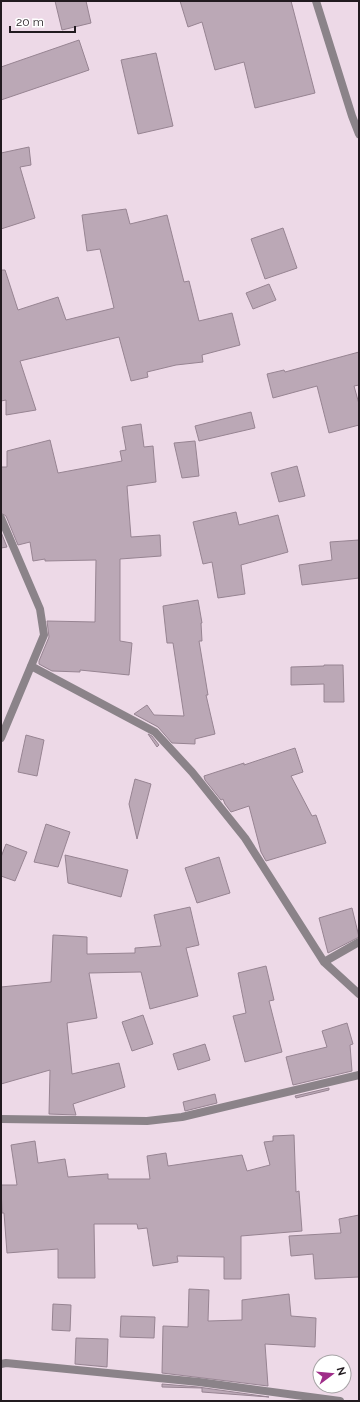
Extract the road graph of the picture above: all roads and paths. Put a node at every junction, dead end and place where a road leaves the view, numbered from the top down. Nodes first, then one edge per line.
1 (316, 1) edge
2 (355, 116) edge
3 (359, 134) edge
4 (1, 518) edge
5 (31, 666) junction
6 (1, 738) edge
7 (359, 942) edge
8 (324, 962) junction
9 (359, 994) edge
10 (359, 1075) edge
11 (1, 1119) edge
12 (1, 1364) edge
13 (340, 1401) edge

1 - 2 street
2 - 3 street
4 - 5 street
5 - 6 street
5 - 8 street
7 - 8 street
8 - 9 street
10 - 11 street
12 - 13 street

